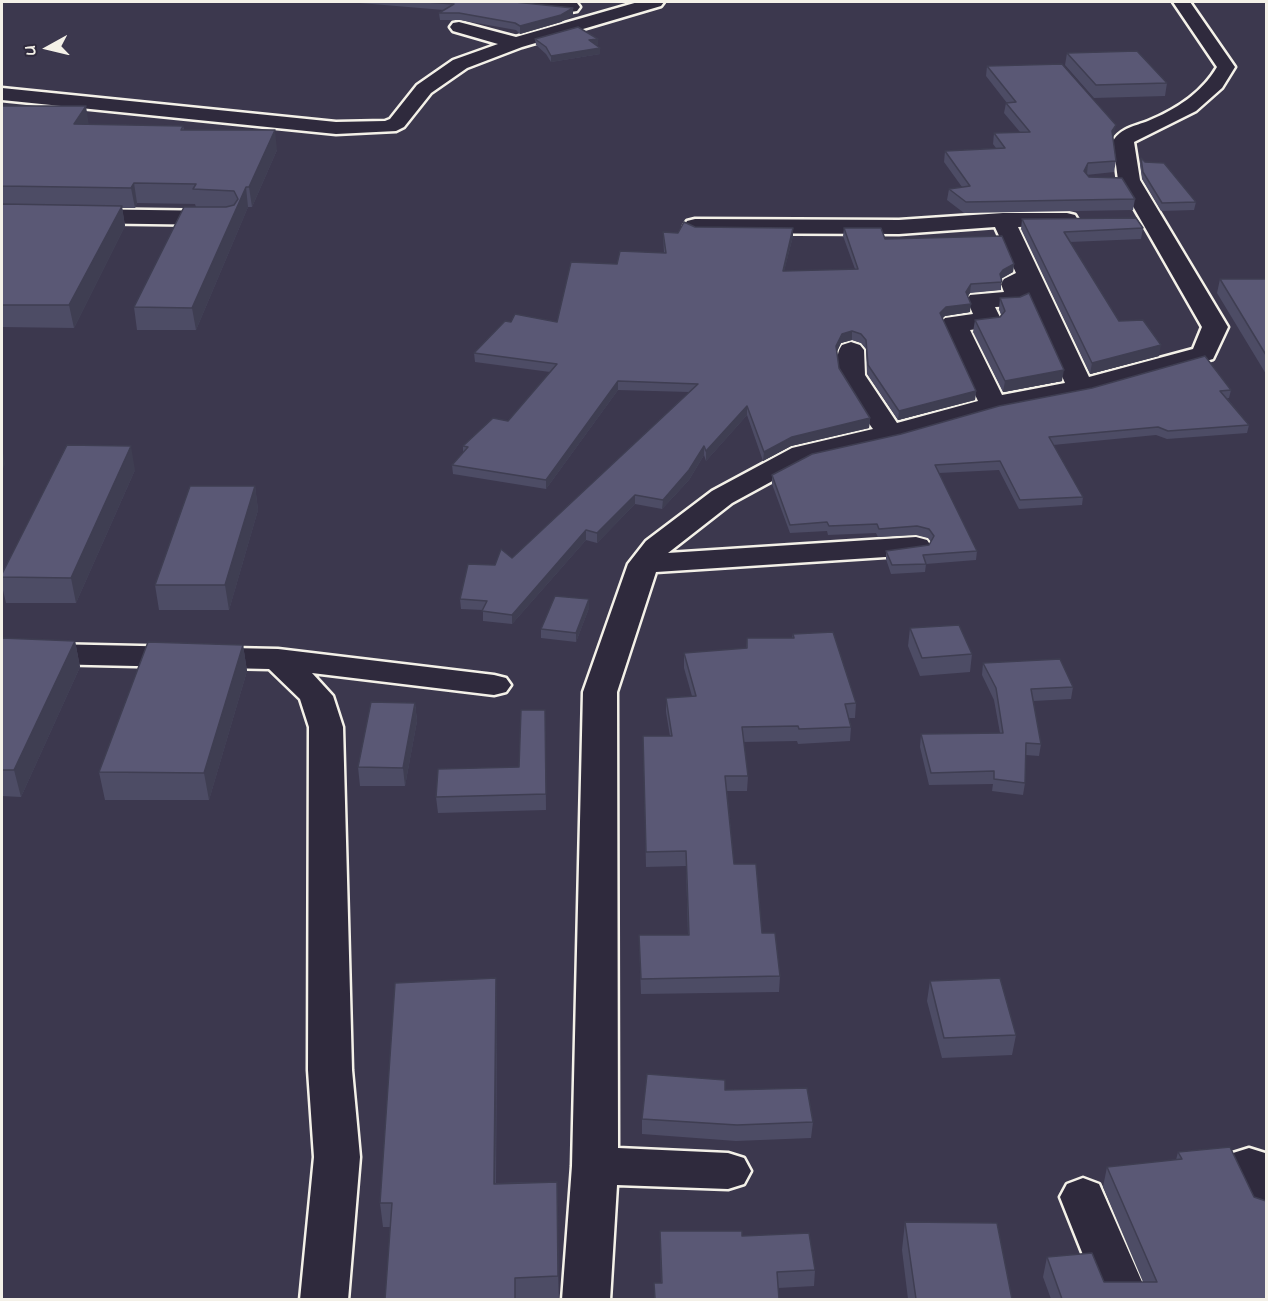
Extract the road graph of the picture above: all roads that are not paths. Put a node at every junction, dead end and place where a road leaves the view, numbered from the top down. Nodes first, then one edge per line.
1 (519, 2) edge
2 (655, 2) edge
3 (1182, 2) edge
4 (623, 6) edge
5 (459, 27) dead end
6 (516, 43) junction
7 (2, 94) edge
8 (2, 215) edge
9 (228, 219) edge
10 (1003, 220) junction
11 (1095, 220) edge
12 (695, 226) edge
13 (1030, 275) junction
14 (852, 350) dead end
15 (1081, 388) junction
16 (993, 405) junction
17 (890, 434) junction
18 (916, 546) edge
19 (643, 564) junction
20 (2, 653) edge
21 (278, 659) junction
22 (494, 685) dead end
23 (595, 1166) junction
24 (728, 1171) dead end
25 (1083, 1197) dead end
26 (324, 1299) edge
27 (586, 1299) edge
28 (1126, 1299) edge

1 - 4 street
2 - 4 street
3 - 15 street
4 - 6 street
5 - 6 street
6 - 7 street
8 - 9 street
10 - 11 street
10 - 12 street
10 - 13 street
13 - 15 street
13 - 16 street
14 - 17 street
15 - 16 street
16 - 17 street
17 - 19 street
18 - 19 street
19 - 23 street
20 - 21 street
21 - 22 street
21 - 26 street
23 - 24 street
23 - 27 street
25 - 28 street

